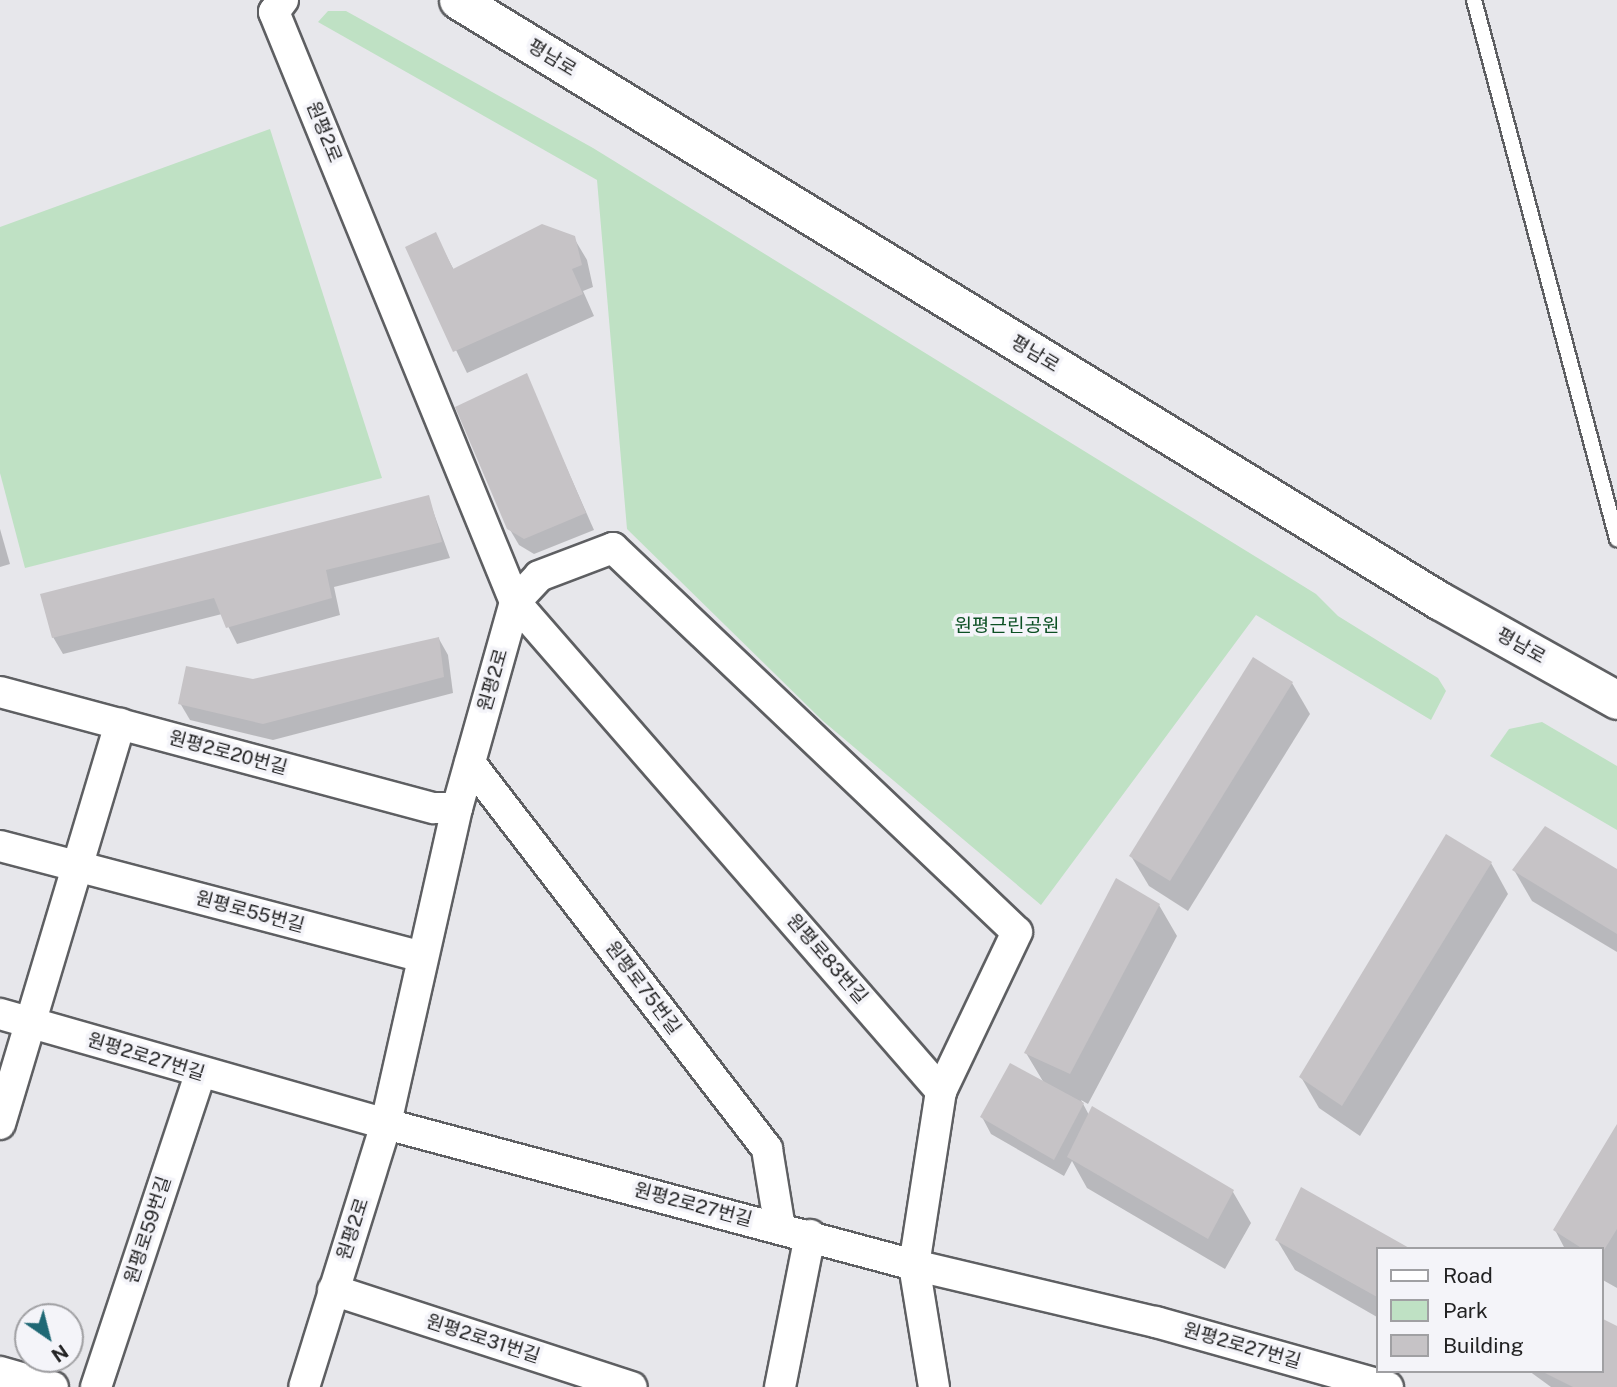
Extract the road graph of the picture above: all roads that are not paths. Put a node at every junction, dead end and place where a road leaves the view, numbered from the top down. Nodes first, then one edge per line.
1 (283, 0) edge
2 (458, 0) edge
3 (1474, 0) edge
4 (1617, 539) edge
5 (515, 602) junction
6 (0, 692) edge
7 (1617, 700) edge
8 (120, 724) junction
9 (470, 763) junction
10 (457, 808) junction
11 (0, 845) edge
12 (77, 867) junction
13 (422, 957) junction
14 (0, 1014) edge
15 (31, 1022) junction
16 (200, 1073) junction
17 (941, 1091) junction
18 (0, 1124) edge
19 (386, 1124) junction
20 (780, 1228) junction
21 (810, 1235) junction
22 (914, 1265) junction
23 (333, 1290) junction
24 (0, 1372) edge
25 (53, 1387) edge
26 (96, 1387) edge
27 (304, 1387) edge
28 (632, 1387) edge
29 (780, 1387) edge
30 (933, 1387) edge
31 (1388, 1387) edge

1 - 5 street, 원평2로
2 - 7 street, 평남로
3 - 4 lane
5 - 9 street, 원평2로
5 - 17 street, 원평로83번길
5 - 17 street
6 - 8 street, 원평2로20번길
8 - 10 street, 원평2로20번길
8 - 12 street
9 - 10 street, 원평2로
9 - 20 street, 원평로75번길
10 - 13 street, 원평2로
11 - 12 street, 원평로55번길
12 - 13 street, 원평로55번길
12 - 15 street
13 - 19 street, 원평2로
14 - 15 street, 원평2로27번길
15 - 16 street, 원평2로27번길
15 - 18 street
16 - 19 street, 원평2로27번길
16 - 26 street, 원평로59번길
17 - 22 street
19 - 20 street, 원평2로27번길
19 - 23 street, 원평2로
20 - 21 street, 원평2로27번길
21 - 22 street, 원평2로27번길
21 - 29 street
22 - 30 street
22 - 31 street, 원평2로27번길
23 - 27 street, 원평2로
23 - 28 street, 원평2로31번길
24 - 25 street

